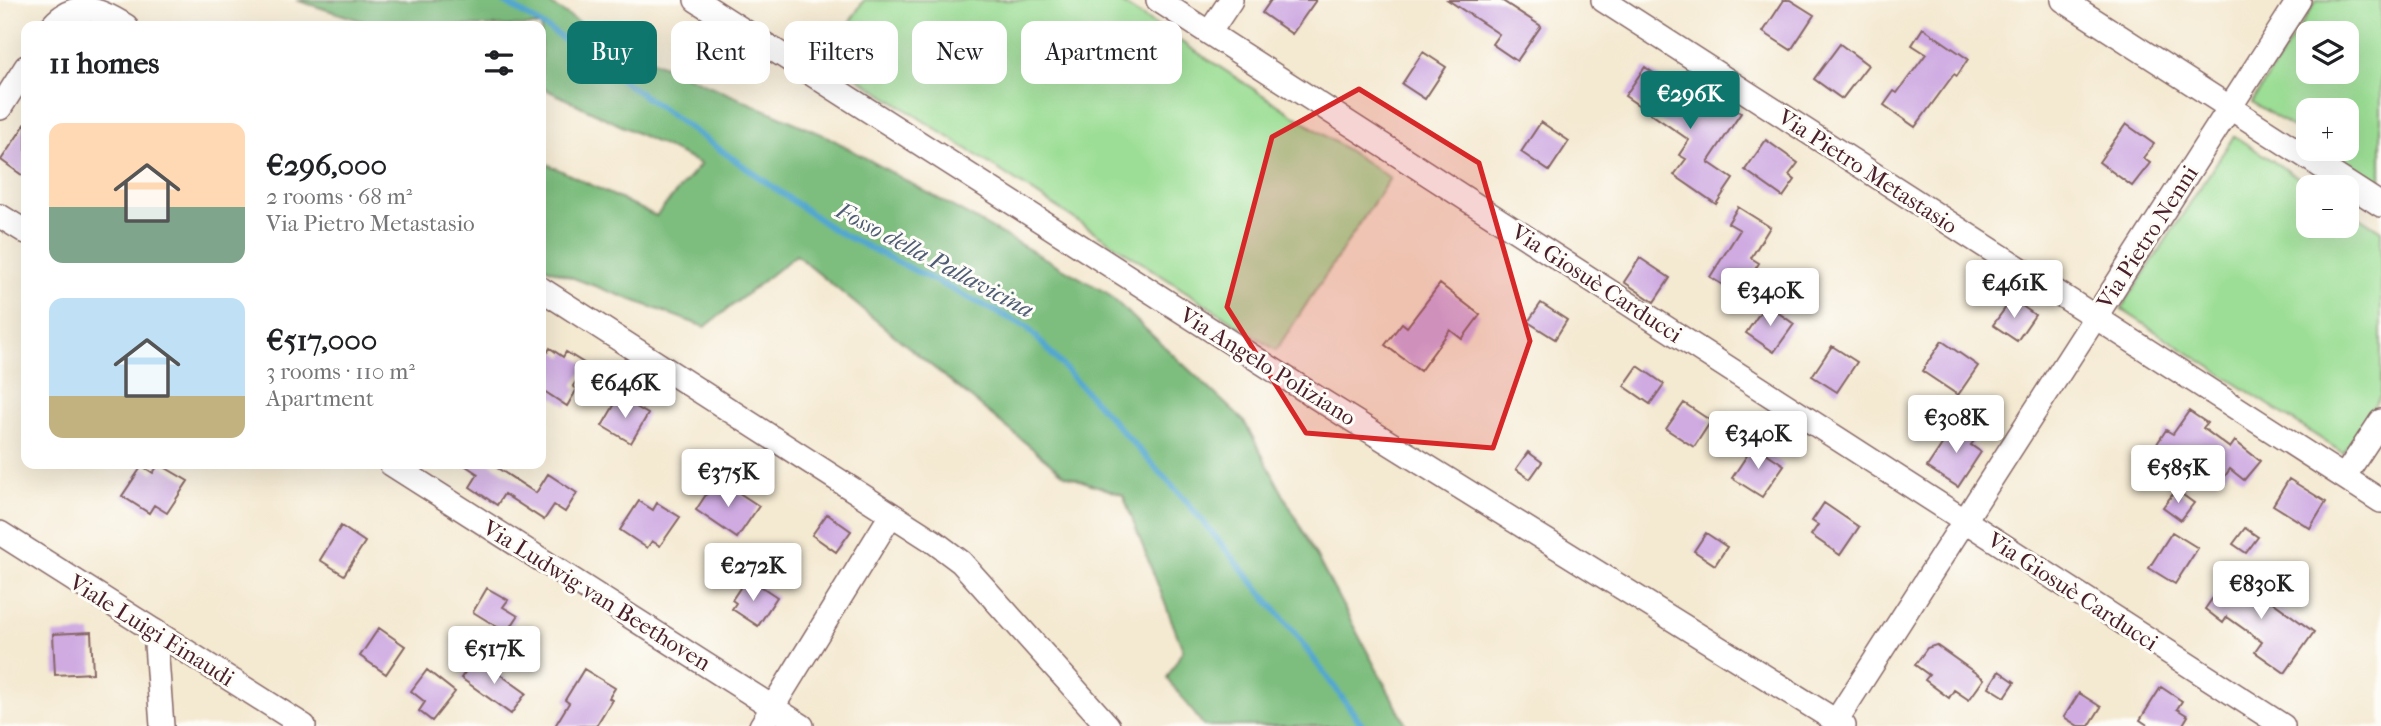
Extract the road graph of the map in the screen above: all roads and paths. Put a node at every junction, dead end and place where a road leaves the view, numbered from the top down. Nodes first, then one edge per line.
1 (696, 0) edge
2 (1158, 0) edge
3 (1231, 0) edge
4 (1603, 0) edge
5 (2063, 0) edge
6 (2300, 0) edge
7 (56, 21) edge
8 (117, 21) edge
9 (1209, 33) junction
10 (21, 75) edge
11 (0, 108) edge
12 (2230, 108) junction
13 (2381, 205) edge
14 (0, 216) edge
15 (21, 229) edge
16 (546, 292) edge
17 (2096, 317) junction
18 (2381, 421) edge
19 (398, 469) edge
20 (2344, 477) junction
21 (2381, 501) edge
22 (891, 515) junction
23 (1965, 521) junction
24 (0, 533) edge
25 (155, 631) junction
26 (767, 716) edge
27 (1840, 723) edge
28 (162, 726) edge
29 (304, 726) edge
30 (802, 726) edge
31 (1108, 726) edge
32 (2283, 726) edge

1 - 27 street, Via Angelo Poliziano
2 - 9 street, Via Giosuè Carducci
3 - 9 street
4 - 17 street, Via Pietro Metastasio
5 - 12 street
6 - 12 street, Via Pietro Nenni
7 - 8 street
9 - 23 street, Via Giosuè Carducci
10 - 11 street
12 - 13 street
12 - 17 street, Via Pietro Nenni
14 - 15 street
16 - 22 street
17 - 20 street, Via Pietro Metastasio
17 - 23 street, Via Pietro Nenni
18 - 20 street
19 - 26 street, Via Ludwig van Beethoven
20 - 21 street, Via Pietro Metastasio
22 - 26 street
22 - 31 street
23 - 27 street, Via Pietro Nenni
23 - 32 street, Via Giosuè Carducci
24 - 25 street, Viale Luigi Einaudi
25 - 28 street
25 - 29 street, Viale Luigi Einaudi
26 - 30 street, Via Ludwig van Beethoven

